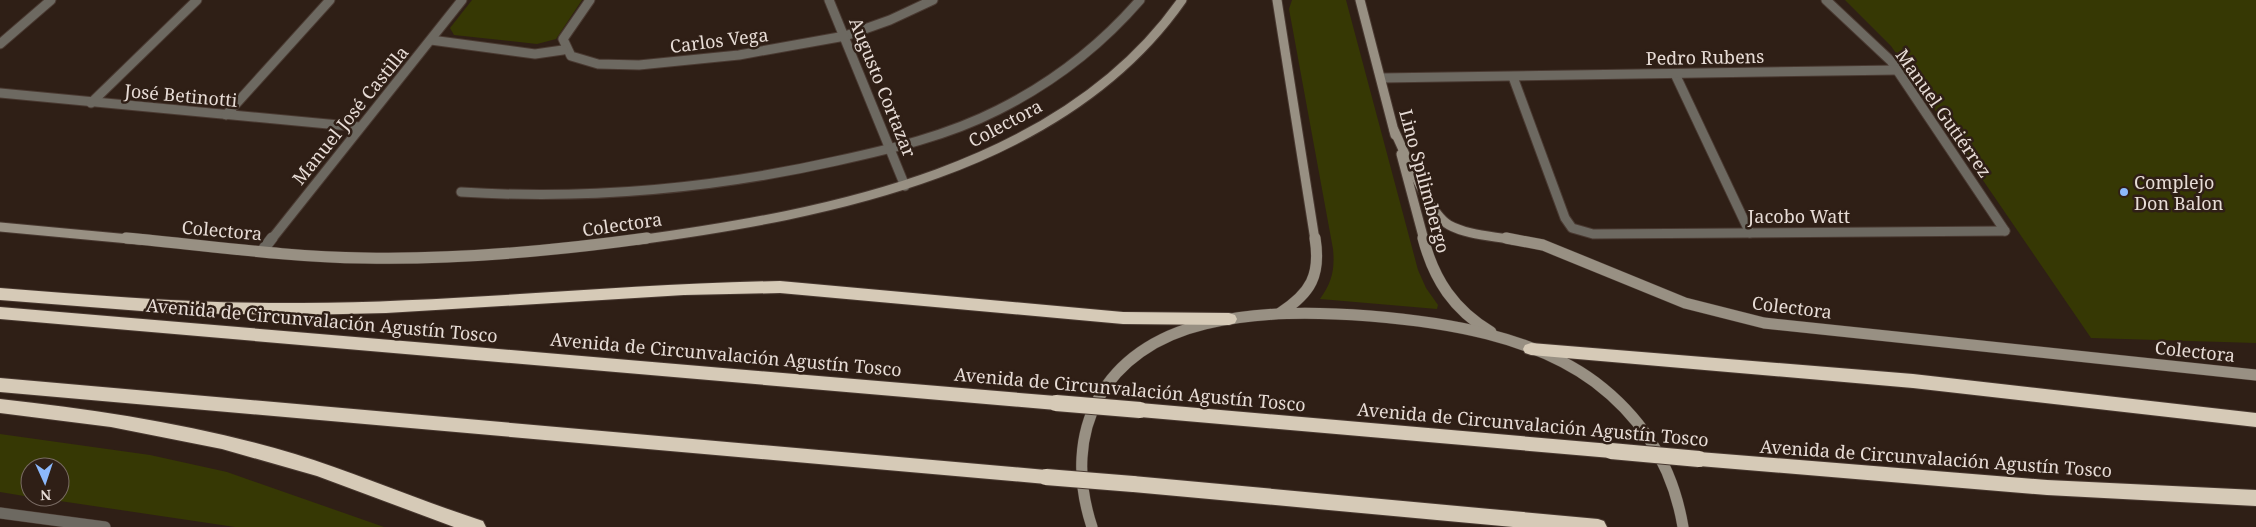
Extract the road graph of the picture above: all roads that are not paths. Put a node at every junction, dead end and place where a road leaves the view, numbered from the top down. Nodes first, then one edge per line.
1 (51, 0) edge
2 (197, 0) edge
3 (330, 0) edge
4 (462, 0) edge
5 (590, 0) edge
6 (829, 0) edge
7 (933, 0) edge
8 (1140, 0) edge
9 (1182, 0) edge
10 (1277, 0) edge
11 (1360, 0) edge
12 (1826, 0) edge
13 (845, 36) junction
14 (431, 40) junction
15 (0, 44) edge
16 (563, 50) junction
17 (1898, 70) junction
18 (1676, 74) junction
19 (1513, 77) junction
20 (1380, 78) junction
21 (0, 93) edge
22 (91, 103) junction
23 (226, 115) junction
24 (360, 128) junction
25 (1394, 130) junction
26 (892, 149) junction
27 (905, 186) junction
28 (461, 192) dead end
29 (0, 227) edge
30 (2005, 231) joint
31 (1750, 233) junction
32 (262, 251) junction
33 (0, 294) edge
34 (0, 313) edge
35 (1277, 314) junction
36 (1229, 318) junction
37 (1506, 340) junction
38 (1531, 349) junction
39 (2256, 375) edge
40 (0, 385) edge
41 (0, 406) edge
42 (2256, 420) edge
43 (2256, 498) edge
44 (0, 513) edge
45 (105, 527) edge
46 (477, 527) edge
47 (1092, 527) edge
48 (1598, 527) edge
49 (1683, 527) edge

1 - 15 street
2 - 22 street
3 - 23 street
4 - 14 street, Manuel José Castilla
5 - 16 street
6 - 13 street, Augusto Cortazar
7 - 13 street, Carlos Vega
8 - 26 street
9 - 27 main road, Colectora
10 - 35 main road
11 - 20 main road, Lino Spilimbergo
12 - 17 street, Manuel Gutiérrez
13 - 16 street, Carlos Vega
13 - 26 street, Augusto Cortazar
14 - 16 street
14 - 24 street, Manuel José Castilla
17 - 18 street, Pedro Rubens
17 - 30 street, Manuel Gutiérrez
18 - 19 street, Pedro Rubens
18 - 31 street
19 - 20 street, Pedro Rubens
19 - 31 street, Jacobo Watt
20 - 25 main road, Lino Spilimbergo
21 - 22 street, José Betinotti
22 - 23 street, José Betinotti
23 - 24 street, José Betinotti
24 - 32 street, Manuel José Castilla
25 - 37 main road, Lino Spilimbergo
25 - 39 main road, Colectora
26 - 27 street, Augusto Cortazar
26 - 28 street
27 - 32 main road, Colectora
29 - 32 main road, Colectora
30 - 31 street, Jacobo Watt
33 - 36 highway
34 - 43 highway, Avenida de Circunvalación Agustín Tosco, bridge
35 - 36 main road
35 - 37 main road
36 - 47 main road
37 - 38 main road
38 - 42 highway
38 - 49 main road
40 - 48 highway, bridge
41 - 46 highway
44 - 45 street

